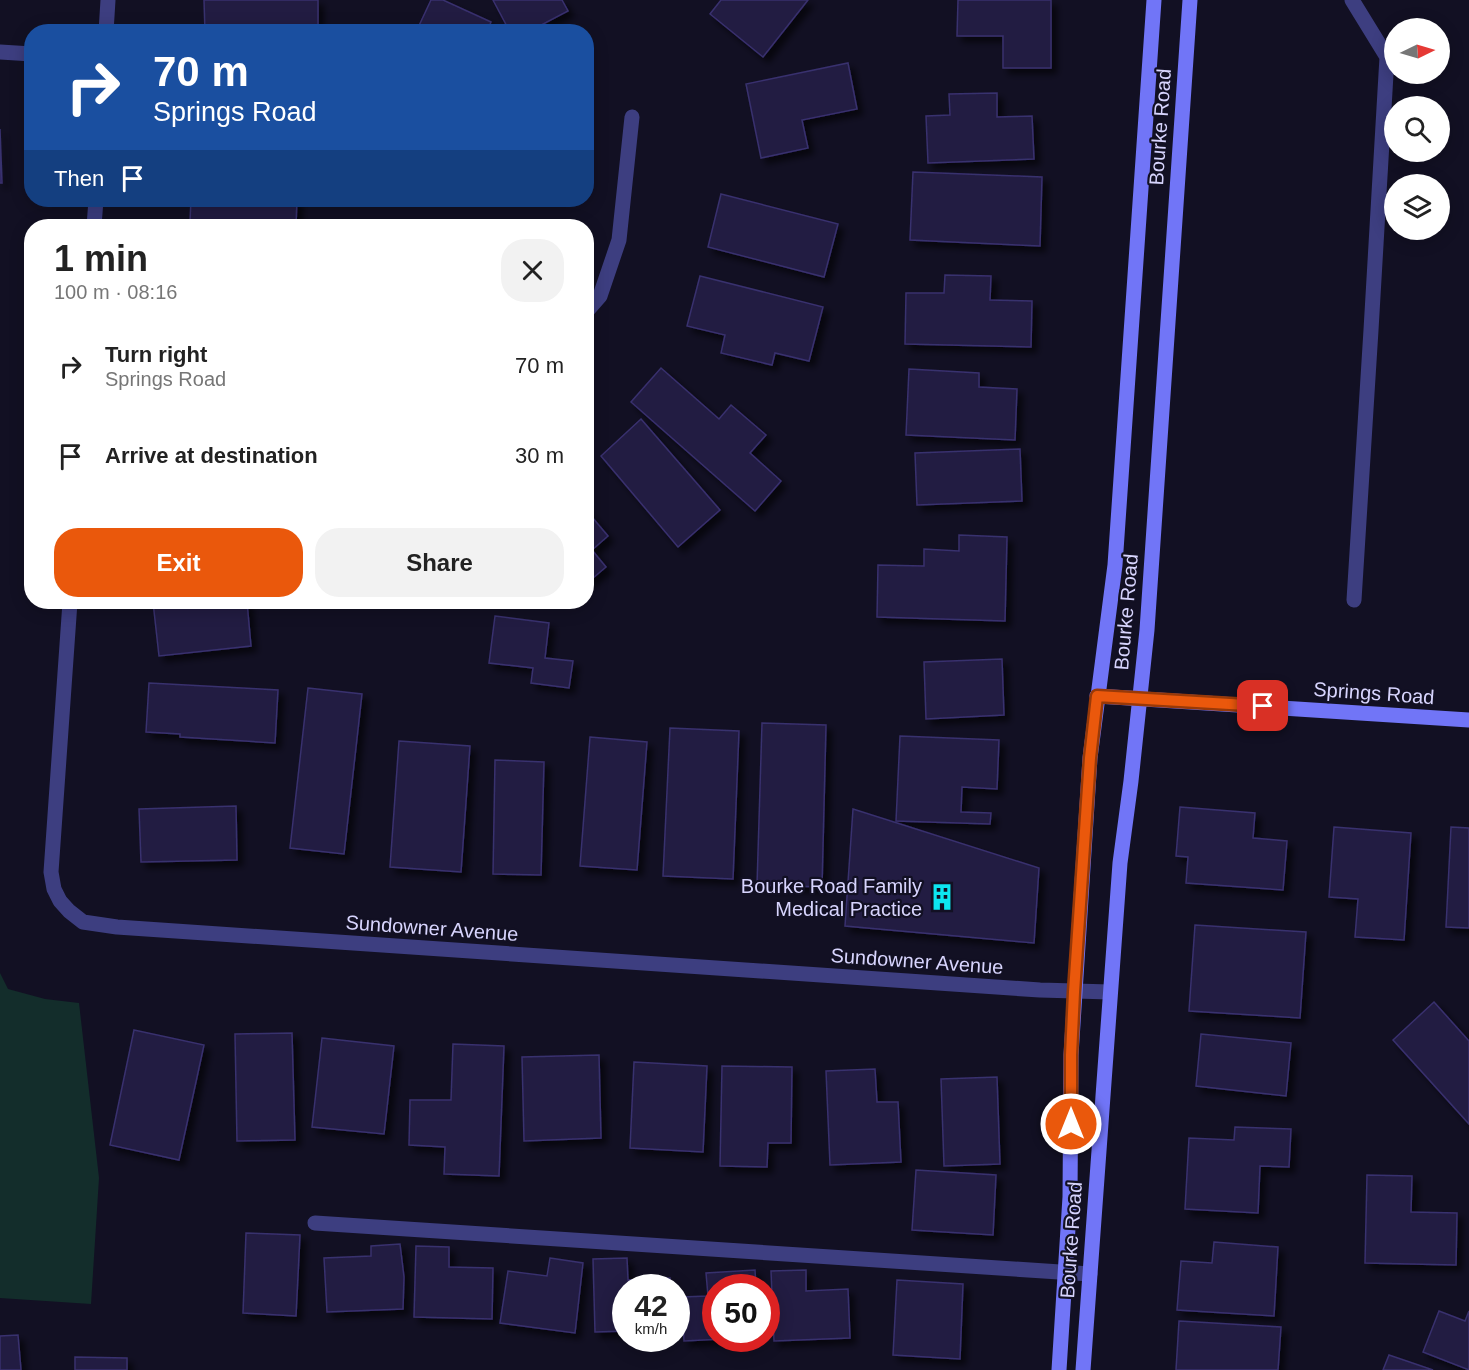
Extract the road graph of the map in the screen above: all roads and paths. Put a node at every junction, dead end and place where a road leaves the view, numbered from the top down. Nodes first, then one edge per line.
1 (108, 0) edge
2 (1154, 0) edge
3 (1190, 0) edge
4 (1352, 0) edge
5 (106, 24) edge
6 (0, 52) edge
7 (24, 54) edge
8 (632, 117) dead end
9 (594, 303) edge
10 (1354, 600) dead end
11 (70, 609) edge
12 (1097, 696) junction
13 (1140, 699) junction
14 (1469, 720) edge
15 (1074, 992) junction
16 (1110, 992) junction
17 (315, 1224) dead end
18 (1066, 1273) junction
19 (1090, 1274) junction
20 (1059, 1370) edge
21 (1083, 1370) edge

1 - 5 street
2 - 12 main road, Bourke Road
3 - 13 main road, Bourke Road
4 - 10 street
6 - 7 street
8 - 9 street
11 - 15 street, Sundowner Avenue
12 - 13 main road, Springs Road
12 - 15 main road, Bourke Road
13 - 14 main road, Springs Road
13 - 16 main road, Bourke Road
15 - 16 street, Sundowner Avenue
15 - 18 main road, Bourke Road
16 - 19 main road, Bourke Road
17 - 18 street
18 - 19 street
18 - 20 main road, Bourke Road
19 - 21 main road, Bourke Road

